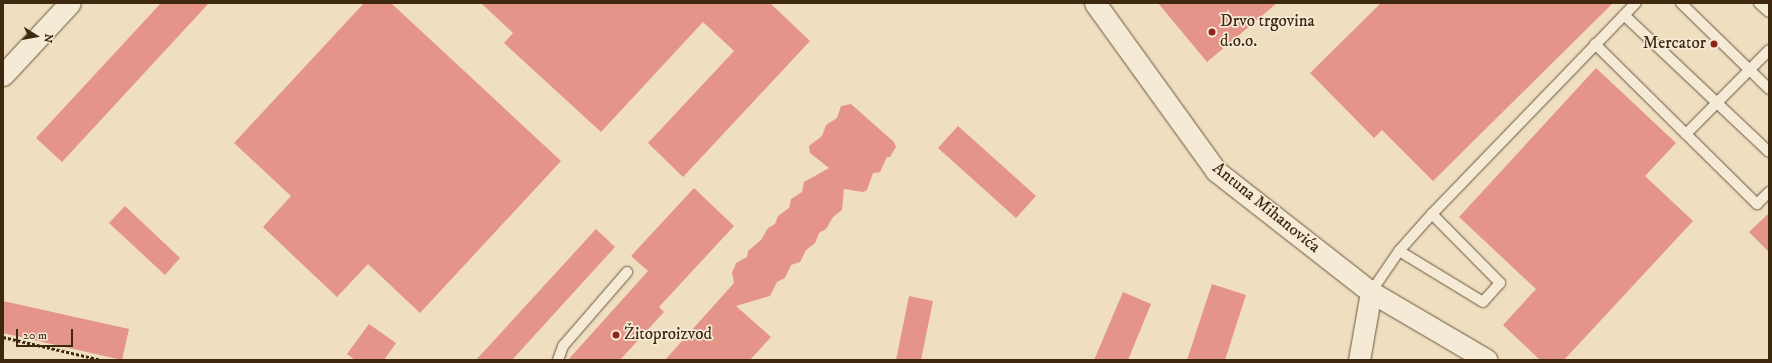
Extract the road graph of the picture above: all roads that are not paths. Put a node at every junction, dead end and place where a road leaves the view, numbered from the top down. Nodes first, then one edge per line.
1 (70, 3) edge
2 (1094, 3) edge
3 (1636, 3) edge
4 (1681, 3) edge
5 (1760, 3) edge
6 (1769, 12) edge
7 (1624, 15) junction
8 (1595, 44) junction
9 (1769, 50) edge
10 (1751, 69) junction
11 (3, 75) edge
12 (1769, 89) edge
13 (1718, 102) junction
14 (1686, 134) junction
15 (1769, 152) edge
16 (1769, 192) edge
17 (1432, 214) junction
18 (1399, 251) junction
19 (627, 272) dead end
20 (1371, 292) junction
21 (558, 360) edge
22 (1359, 360) edge
23 (1487, 360) edge

1 - 11 street
2 - 20 street, Antuna Mihanovića
3 - 7 lane
4 - 10 lane
5 - 6 lane
7 - 8 lane
7 - 13 lane
8 - 14 lane
8 - 17 lane
9 - 10 lane
10 - 12 lane
10 - 13 lane
13 - 14 lane
13 - 15 lane
14 - 16 lane
17 - 18 lane
17 - 18 lane
18 - 20 lane
19 - 21 lane
20 - 22 street
20 - 23 street, Antuna Mihanovića

